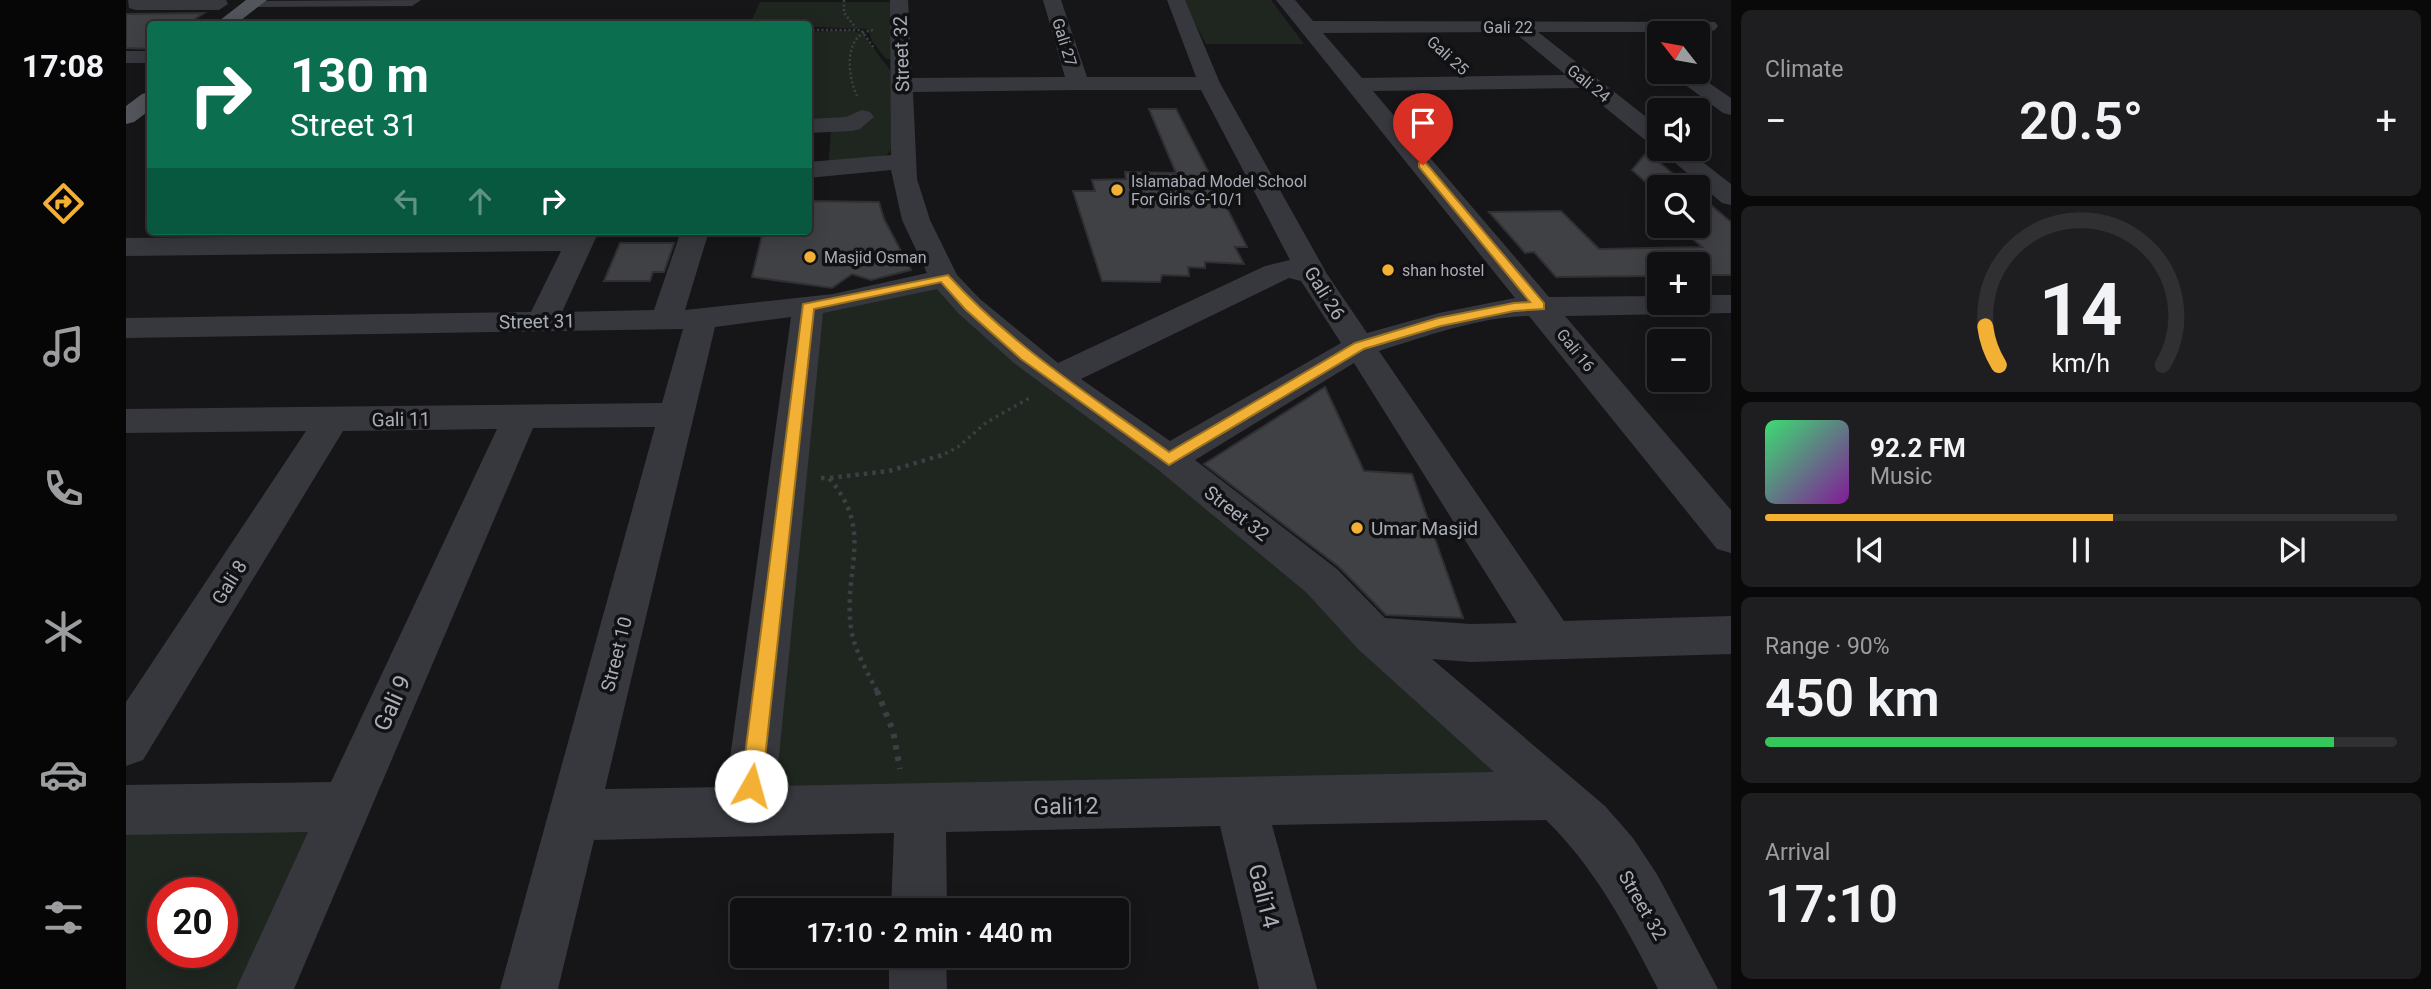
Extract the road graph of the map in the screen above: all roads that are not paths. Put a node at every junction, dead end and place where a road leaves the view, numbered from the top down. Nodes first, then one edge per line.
1 (137, 0) edge
2 (284, 0) edge
3 (394, 0) edge
4 (412, 0) edge
5 (899, 0) edge
6 (1052, 0) edge
7 (1176, 0) edge
8 (1286, 0) edge
9 (257, 1) edge
10 (219, 4) dead end
11 (1676, 6) dead end
12 (376, 16) dead end
13 (228, 21) edge
14 (255, 21) edge
15 (1519, 26) junction
16 (1612, 26) junction
17 (1308, 27) junction
18 (1417, 27) junction
19 (1438, 46) dead end
20 (1640, 46) dead end
21 (126, 57) edge
22 (147, 57) edge
23 (1459, 64) dead end
24 (147, 79) edge
25 (1587, 81) junction
26 (1209, 83) junction
27 (1479, 83) junction
28 (1078, 84) junction
29 (1696, 84) edge
30 (901, 85) junction
31 (1356, 85) junction
32 (126, 94) edge
33 (147, 101) edge
34 (1731, 108) edge
35 (126, 117) edge
36 (862, 117) road end
37 (812, 126) edge
38 (1647, 129) edge
39 (903, 161) junction
40 (1686, 161) edge
41 (812, 170) edge
42 (1731, 197) edge
43 (147, 221) edge
44 (694, 235) edge
45 (451, 237) edge
46 (582, 237) edge
47 (286, 238) edge
48 (126, 240) edge
49 (126, 247) edge
50 (1301, 267) junction
51 (944, 278) junction
52 (1720, 304) edge
53 (1540, 306) junction
54 (808, 307) junction
55 (684, 319) junction
56 (543, 320) junction
57 (1731, 326) edge
58 (126, 328) edge
59 (1359, 346) junction
60 (1057, 380) junction
61 (676, 415) junction
62 (520, 417) junction
63 (332, 419) junction
64 (126, 421) edge
65 (1169, 459) junction
66 (1731, 538) edge
67 (1731, 635) edge
68 (1374, 636) junction
69 (1551, 639) junction
70 (126, 744) edge
71 (1556, 795) junction
72 (1240, 803) junction
73 (346, 807) junction
74 (909, 808) junction
75 (126, 810) edge
76 (748, 811) junction
77 (575, 815) junction
78 (918, 898) edge
79 (918, 968) edge
80 (265, 989) edge
81 (529, 989) edge
82 (918, 989) edge
83 (1288, 989) edge
84 (1689, 989) edge

1 - 10 street
2 - 3 street
2 - 9 street
2 - 14 main road
3 - 4 street
3 - 12 street
5 - 30 street, Street 32
6 - 28 street, Gali 27
7 - 26 street, Gali 26
8 - 17 street, Gali 16
9 - 13 main road
11 - 16 street, Gali 22
15 - 16 street, Gali 22
15 - 18 street, Gali 22
15 - 25 street, Gali 24
16 - 20 street
17 - 18 street, Gali 22
17 - 31 street, Gali 16
18 - 19 street, Gali 25
21 - 22 street
23 - 27 street, Gali 25
24 - 32 main road
25 - 27 street
25 - 38 street, Gali 24
26 - 28 street
26 - 50 street, Gali 26
27 - 31 street
28 - 30 street
29 - 34 street
30 - 39 street, Street 32
31 - 53 street, Gali 16
33 - 35 main road
36 - 37 street
39 - 41 street
39 - 51 street, Street 32
40 - 42 street
43 - 48 street
44 - 55 street, Street 10
45 - 46 street
45 - 47 street
46 - 56 street
47 - 49 street
50 - 59 street, Gali 26
50 - 60 street
51 - 54 street, Street 31
51 - 60 street, Street 32
52 - 53 street
52 - 57 street
53 - 59 street
53 - 66 street, Gali 16
54 - 55 street, Street 31
54 - 76 street
55 - 56 street, Street 31
55 - 61 street, Street 10
56 - 58 street, Street 31
59 - 65 street
59 - 69 street, Gali 26
60 - 65 street, Street 32
61 - 62 street, Gali 11
61 - 77 street, Street 10
62 - 63 street, Gali 11
62 - 73 street, Gali 9
63 - 64 street, Gali 11
63 - 70 street, Gali 8
65 - 68 street, Street 32
67 - 69 street
68 - 69 street
68 - 71 street, Street 32
71 - 72 street, Gali12
71 - 84 street, Street 32
72 - 74 street, Gali12
72 - 83 street, Gali14
73 - 75 street
73 - 80 street, Gali 9
74 - 76 street, Gali12
74 - 78 street
76 - 77 street, Gali12
77 - 81 street, Street 10
79 - 82 street

